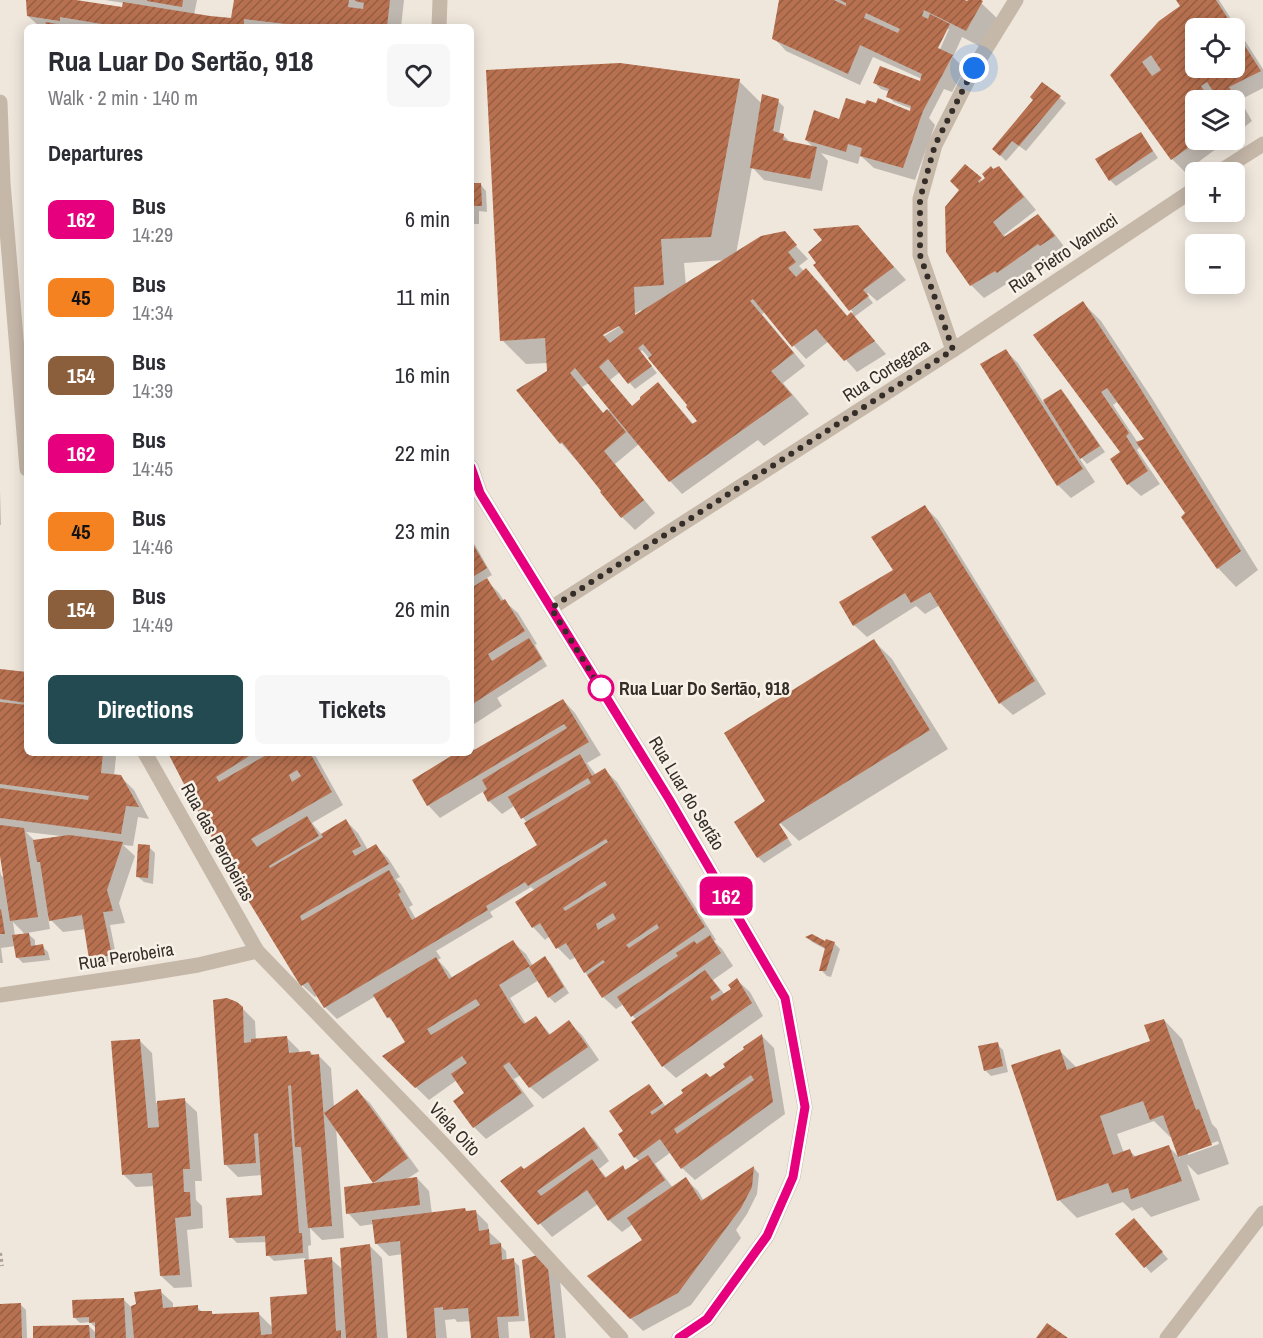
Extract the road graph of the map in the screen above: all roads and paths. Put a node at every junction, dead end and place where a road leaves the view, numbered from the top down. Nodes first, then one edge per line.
1 (440, 0) edge
2 (1016, 0) edge
3 (439, 24) edge
4 (0, 102) edge
5 (1263, 144) edge
6 (1235, 162) edge
7 (1185, 195) edge
8 (953, 350) junction
9 (24, 433) edge
10 (474, 476) edge
11 (551, 608) junction
12 (148, 756) edge
13 (257, 951) junction
14 (0, 994) edge
15 (1263, 1213) edge
16 (0, 1252) edge
17 (2, 1266) dead end
18 (621, 1338) edge
19 (679, 1338) edge
20 (1167, 1338) edge

1 - 3 street
2 - 8 street, Rua Cortegaca
4 - 9 street
5 - 6 street
7 - 8 street, Rua Pietro Vanucci
8 - 11 street, Rua Cortegaca
10 - 11 street, Rua Luar do Sertão
11 - 19 street, Rua Luar do Sertão
12 - 13 street, Rua das Perobeiras
13 - 14 street, Rua Perobeira
13 - 18 street, Viela Oito
15 - 20 street
16 - 17 path

